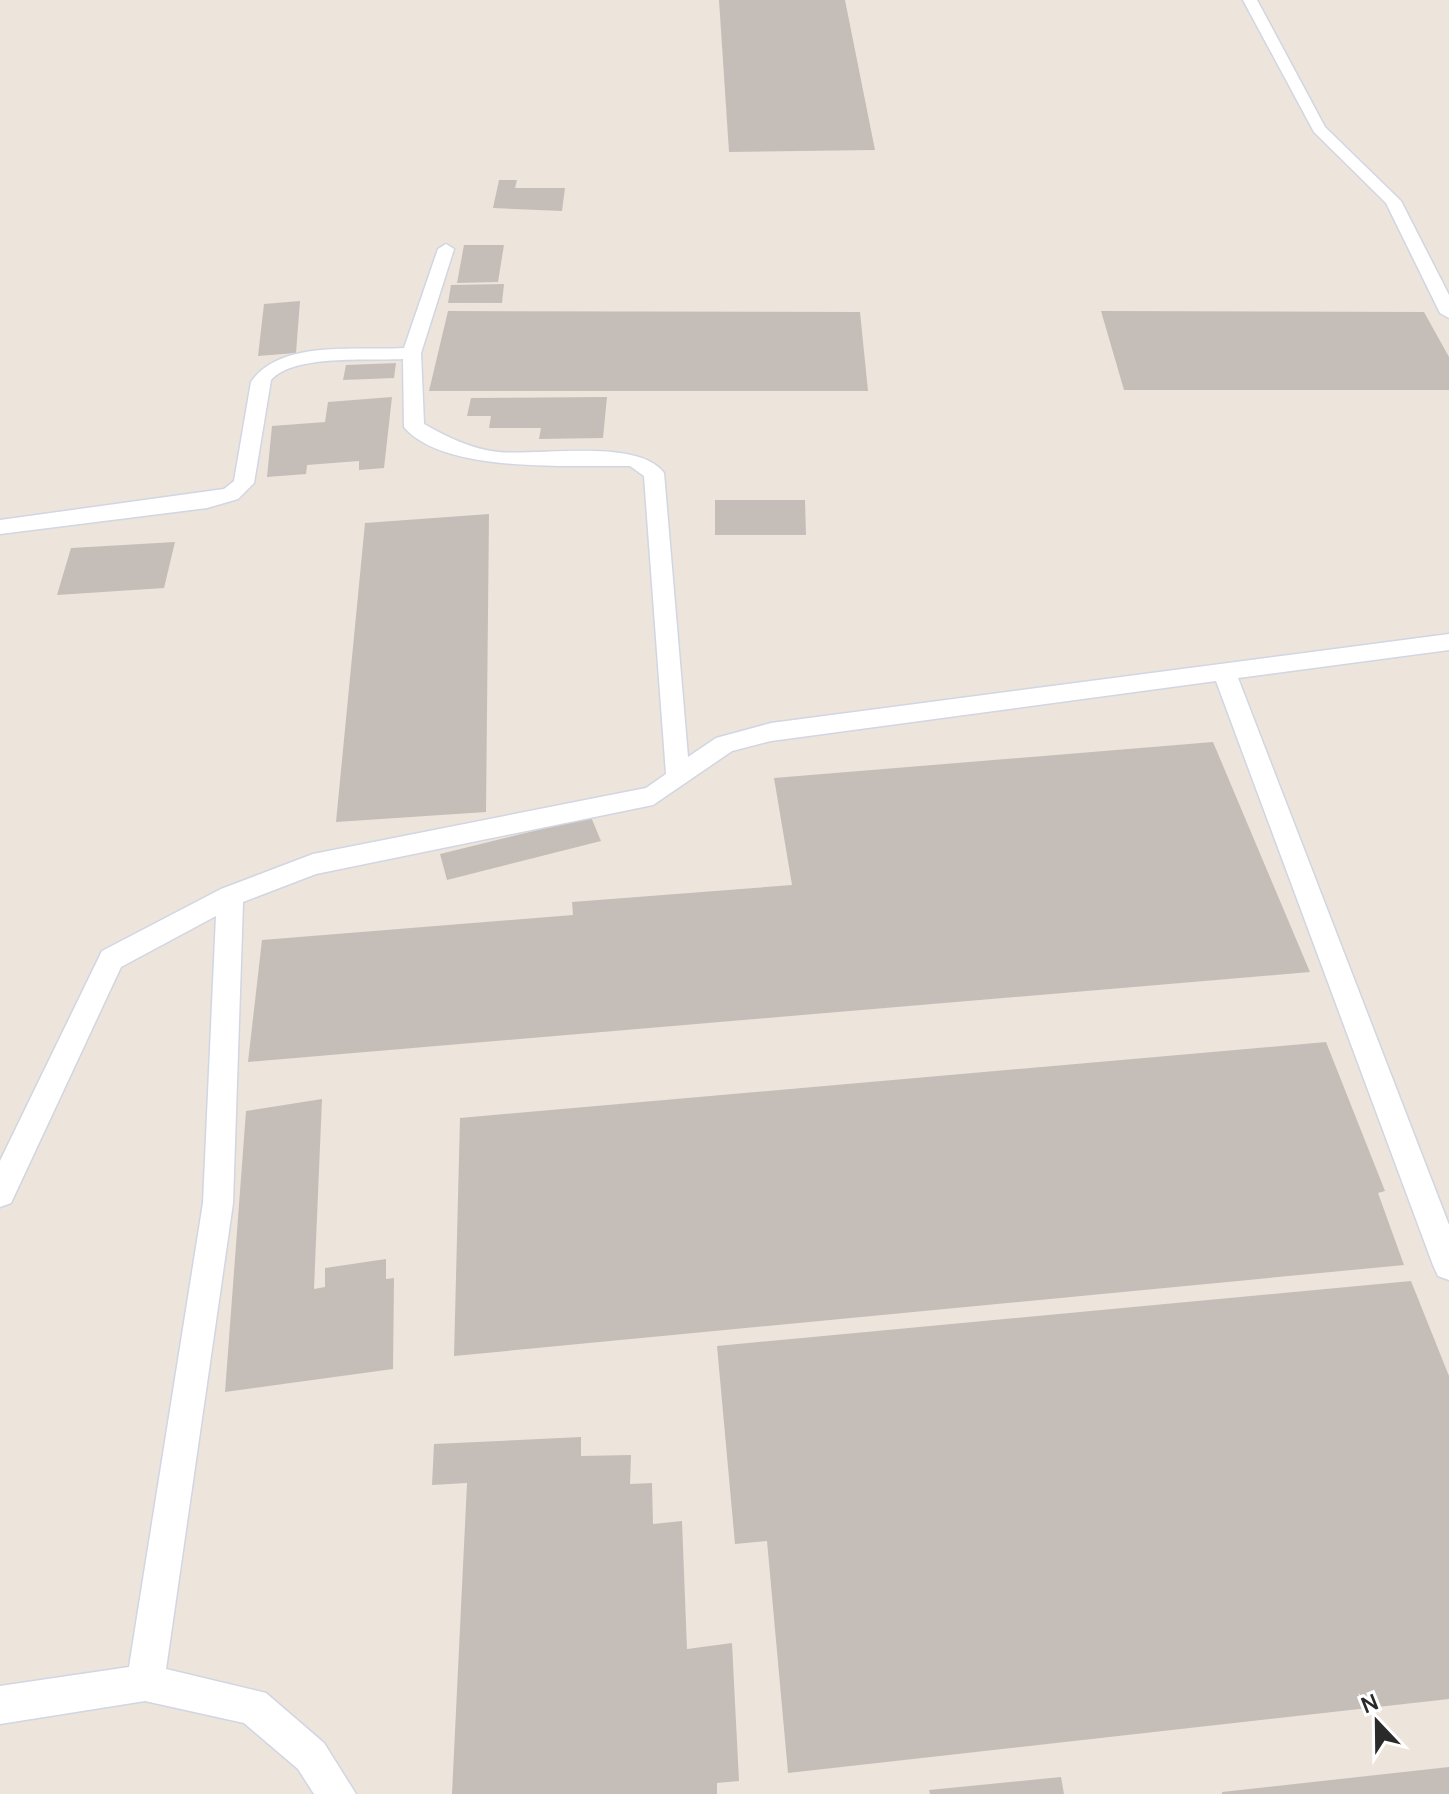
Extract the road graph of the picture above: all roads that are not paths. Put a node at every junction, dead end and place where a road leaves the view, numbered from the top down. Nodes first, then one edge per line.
1 (1250, 0) edge
2 (446, 249) dead end
3 (1449, 313) edge
4 (412, 353) junction
5 (0, 527) edge
6 (1449, 642) edge
7 (1224, 671) junction
8 (678, 777) junction
9 (230, 896) junction
10 (0, 1193) edge
11 (1449, 1265) edge
12 (145, 1683) junction
13 (0, 1705) edge
14 (337, 1794) edge

1 - 3 lane
2 - 4 lane
4 - 5 lane
4 - 8 lane
6 - 7 lane
7 - 8 lane
7 - 11 lane
8 - 9 lane
9 - 10 lane
9 - 12 lane
12 - 13 lane
12 - 14 lane

